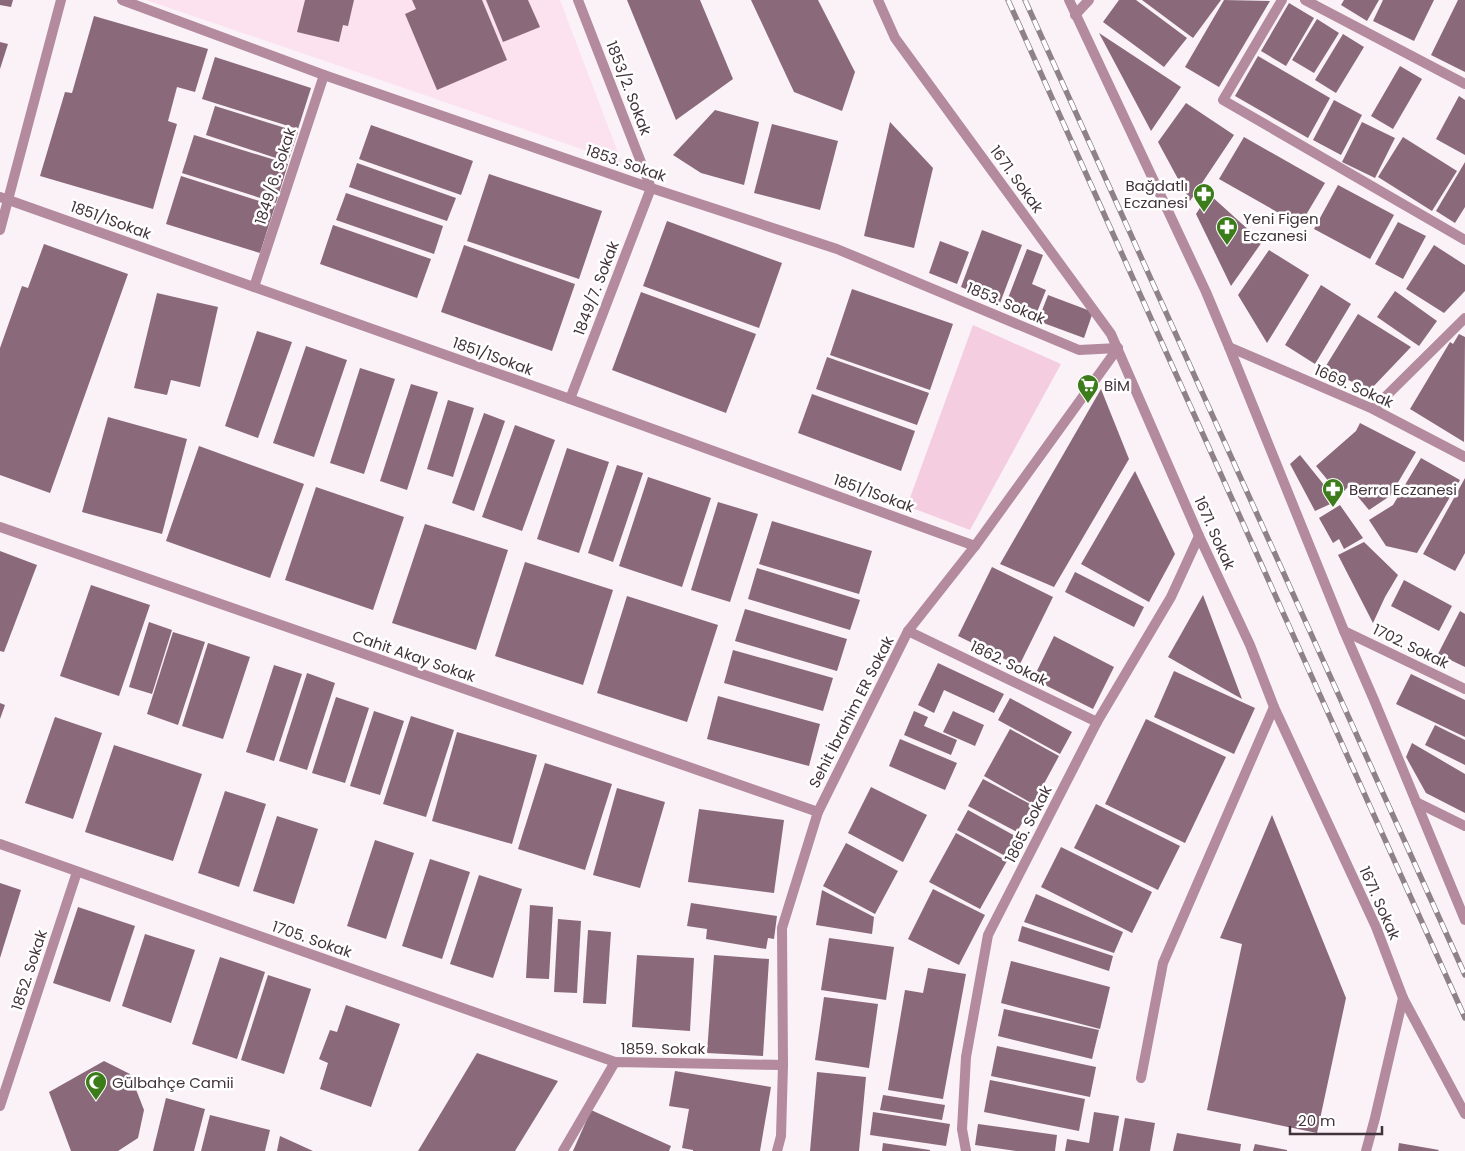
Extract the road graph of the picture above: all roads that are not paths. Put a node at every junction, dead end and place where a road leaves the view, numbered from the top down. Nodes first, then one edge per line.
1 (61, 0) edge
2 (122, 0) edge
3 (578, 0) edge
4 (878, 0) edge
5 (1069, 0) edge
6 (1089, 0) edge
7 (1282, 0) edge
8 (1305, 0) edge
9 (1075, 15) junction
10 (324, 75) junction
11 (1465, 84) edge
12 (651, 188) junction
13 (4, 198) edge
14 (0, 230) edge
15 (1465, 240) edge
16 (254, 287) junction
17 (1465, 318) edge
18 (1229, 347) junction
19 (1118, 348) junction
20 (570, 399) junction
21 (1373, 410) junction
22 (1465, 457) edge
23 (0, 527) edge
24 (1198, 536) junction
25 (975, 546) junction
26 (1344, 630) junction
27 (908, 631) junction
28 (1465, 689) edge
29 (1274, 706) junction
30 (1097, 722) junction
31 (1416, 802) junction
32 (818, 812) junction
33 (1465, 826) edge
34 (0, 844) edge
35 (77, 872) junction
36 (1465, 920) edge
37 (1403, 998) junction
38 (615, 1062) junction
39 (783, 1065) junction
40 (1141, 1078) dead end
41 (0, 1106) edge
42 (1465, 1114) edge
43 (563, 1151) edge
44 (777, 1151) edge
45 (966, 1151) edge
46 (1366, 1151) edge

1 - 13 street
2 - 10 street, 1853. Sokak
3 - 12 street, 1853/2. Sokak
4 - 19 street, 1671. Sokak
5 - 9 street
6 - 9 street
7 - 15 street
8 - 11 street
9 - 18 street
10 - 12 street, 1853. Sokak
10 - 16 street, 1849/6. Sokak
12 - 19 street, 1853. Sokak
12 - 20 street, 1849/7. Sokak
13 - 14 street
13 - 16 street, 1851/1Sokak
16 - 20 street, 1851/1Sokak
17 - 21 street
18 - 21 street, 1669. Sokak
18 - 26 street
19 - 24 street, 1671. Sokak
19 - 25 street, Sehit İbrahim ER Sokak
20 - 25 street, 1851/1Sokak
21 - 22 street, 1669. Sokak
23 - 32 street, Cahit Akay Sokak
24 - 29 street, 1671. Sokak
24 - 30 street, 1865. Sokak
25 - 27 street, Sehit İbrahim ER Sokak
26 - 28 street, 1702. Sokak
26 - 31 street
27 - 30 street, 1862. Sokak
27 - 32 street, Sehit İbrahim ER Sokak
29 - 37 street, 1671. Sokak
29 - 40 street
30 - 45 street, 1865. Sokak
31 - 33 street
31 - 36 street
32 - 39 street, Sehit İbrahim ER Sokak
34 - 35 street, 1705. Sokak
35 - 38 street, 1705. Sokak
35 - 41 street, 1852. Sokak
37 - 42 street, 1671. Sokak
37 - 46 street
38 - 39 street, 1859. Sokak
38 - 43 street, 1859. Sokak
39 - 44 street, Sehit İbrahim ER Sokak

